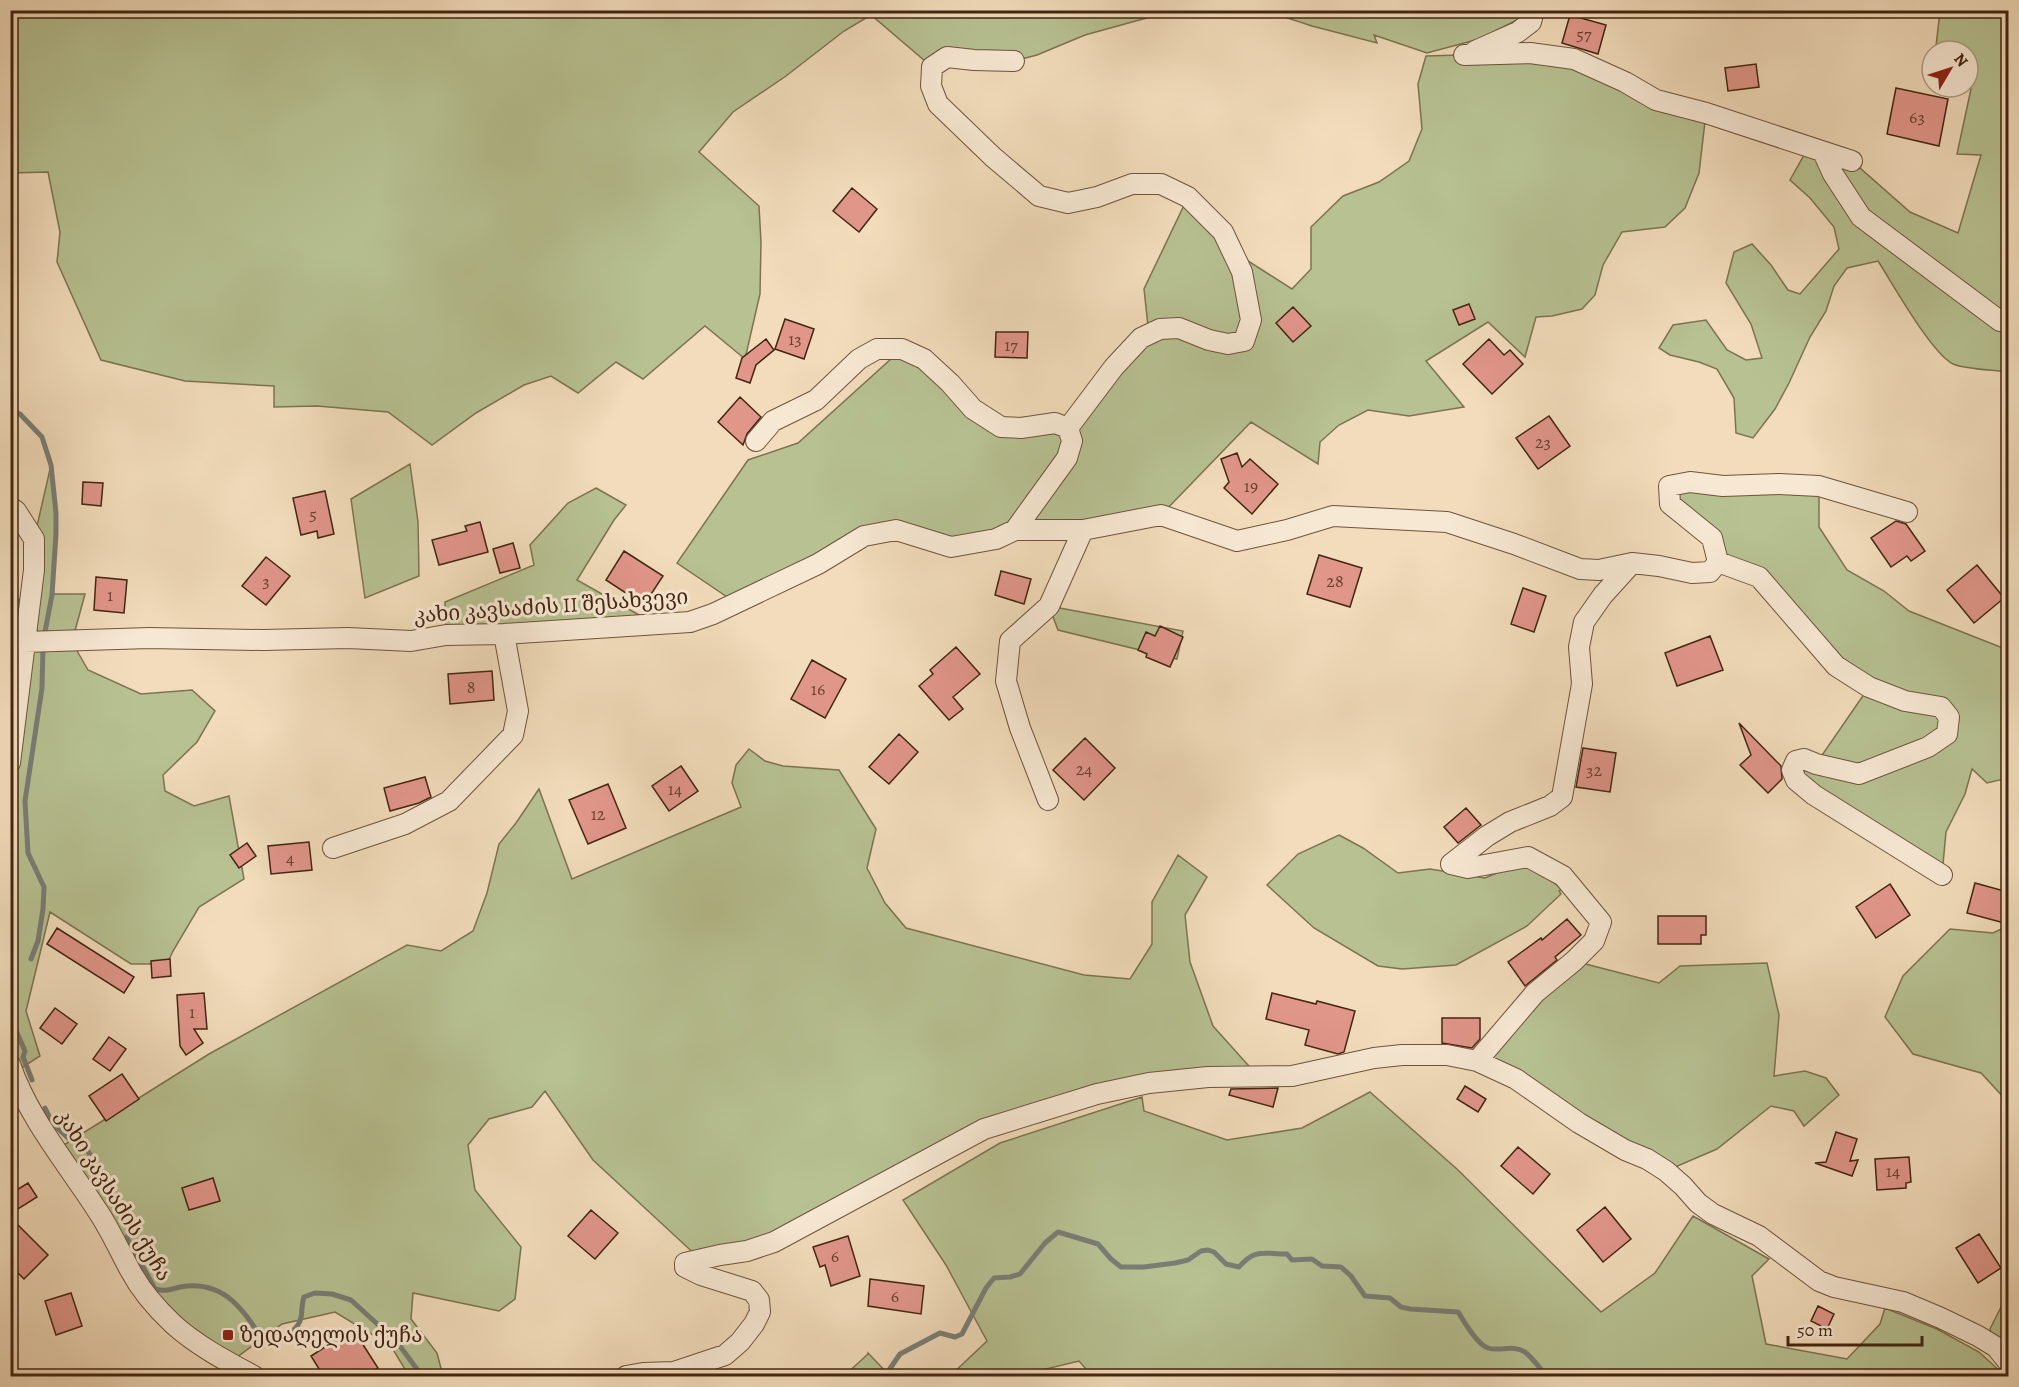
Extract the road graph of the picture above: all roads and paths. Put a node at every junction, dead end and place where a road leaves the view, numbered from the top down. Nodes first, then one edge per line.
1 (1534, 10) edge
2 (1014, 61) dead end
3 (1823, 152) junction
4 (1852, 161) dead end
5 (2000, 321) dead end
6 (1068, 428) junction
7 (756, 441) dead end
8 (10, 507) edge
9 (1907, 512) dead end
10 (1015, 530) junction
11 (1083, 530) junction
12 (1718, 562) junction
13 (1632, 563) junction
14 (504, 634) junction
15 (30, 642) junction
16 (11, 758) edge
17 (1048, 800) dead end
18 (333, 848) dead end
19 (1942, 875) dead end
20 (1477, 1060) junction
21 (10, 1064) edge
22 (2008, 1362) edge
23 (254, 1377) edge
24 (626, 1377) edge

1 - 3 street
2 - 6 street
3 - 4 street
3 - 5 street
6 - 7 street
6 - 10 street
8 - 15 street
9 - 12 street
10 - 11 street, კახი კავსაძის II შესახვევი
10 - 14 street, კახი კავსაძის II შესახვევი
11 - 13 street, კახი კავსაძის II შესახვევი
11 - 17 street
12 - 13 street, კახი კავსაძის II შესახვევი
12 - 19 street
13 - 20 street
14 - 15 street, კახი კავსაძის II შესახვევი
14 - 18 street
15 - 16 street
20 - 22 street
20 - 24 street
21 - 23 street, კახი კავსაძის ქუჩა

